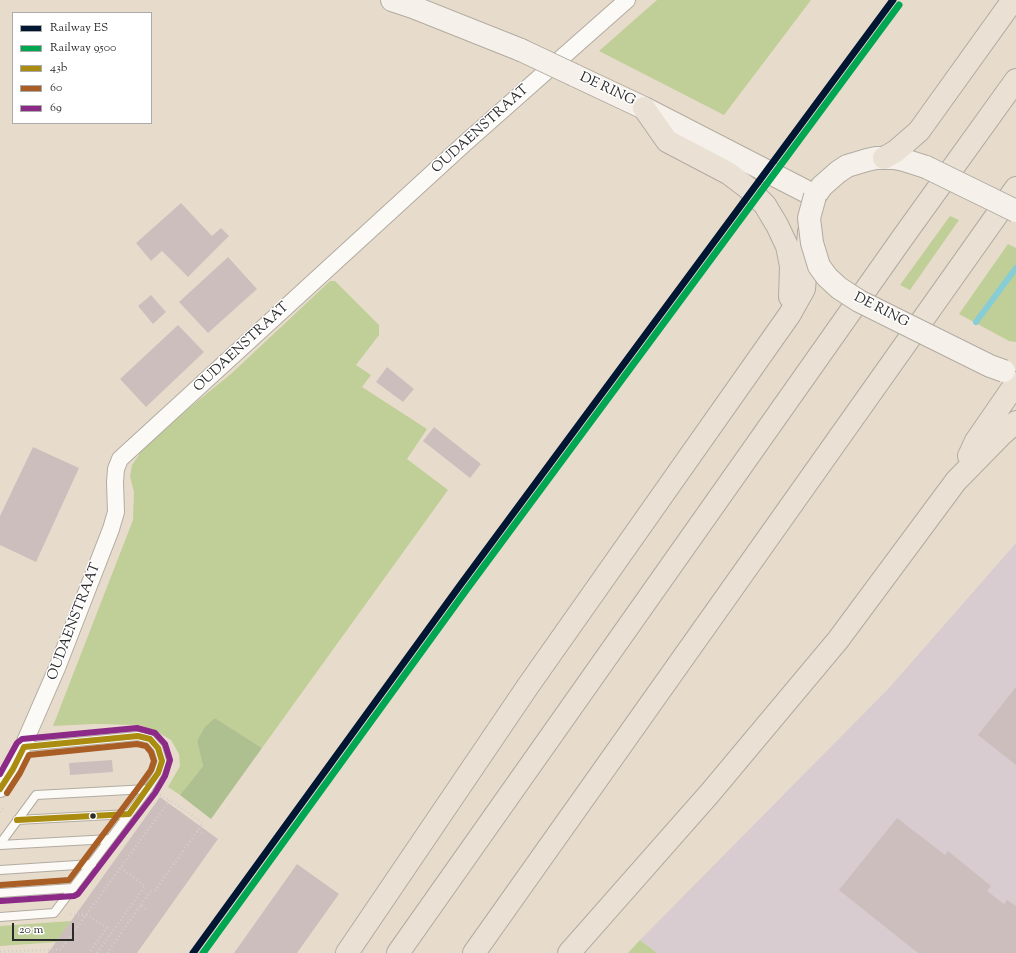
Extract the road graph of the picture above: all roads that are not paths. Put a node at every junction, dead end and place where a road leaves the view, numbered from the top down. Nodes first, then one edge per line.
1 (392, 0) edge
2 (627, 0) edge
3 (1013, 0) edge
4 (1016, 80) edge
5 (644, 108) junction
6 (884, 158) junction
7 (1016, 188) edge
8 (815, 196) junction
9 (1016, 211) edge
10 (809, 227) junction
11 (790, 314) junction
12 (1012, 376) edge
13 (1016, 422) edge
14 (956, 481) junction
15 (24, 747) junction
16 (0, 789) edge
17 (148, 789) junction
18 (129, 814) junction
19 (18, 820) junction
20 (110, 839) junction
21 (0, 845) edge
22 (92, 864) junction
23 (0, 870) edge
24 (73, 888) junction
25 (0, 893) edge
26 (0, 917) edge
27 (479, 945) edge
28 (347, 953) edge
29 (398, 953) edge
30 (464, 953) edge
31 (569, 953) edge

1 - 5 main road, DE RING, bridge
2 - 15 street, OUDAENSTRAAT
3 - 6 highway
4 - 29 highway
5 - 8 main road, DE RING
5 - 11 highway
6 - 8 main road, DE RING
6 - 9 main road, DE RING, bridge
7 - 27 highway
8 - 10 main road, DE RING, bridge
10 - 11 highway
10 - 12 main road, DE RING, bridge
11 - 28 highway
12 - 14 highway
13 - 14 highway
14 - 31 highway
15 - 16 street, OUDAENSTRAAT
15 - 17 lane
17 - 18 lane
17 - 19 lane
18 - 19 lane
18 - 20 lane
19 - 21 lane
20 - 21 lane
20 - 22 lane
22 - 23 lane
22 - 24 lane
24 - 25 lane
24 - 26 lane
27 - 30 lane

